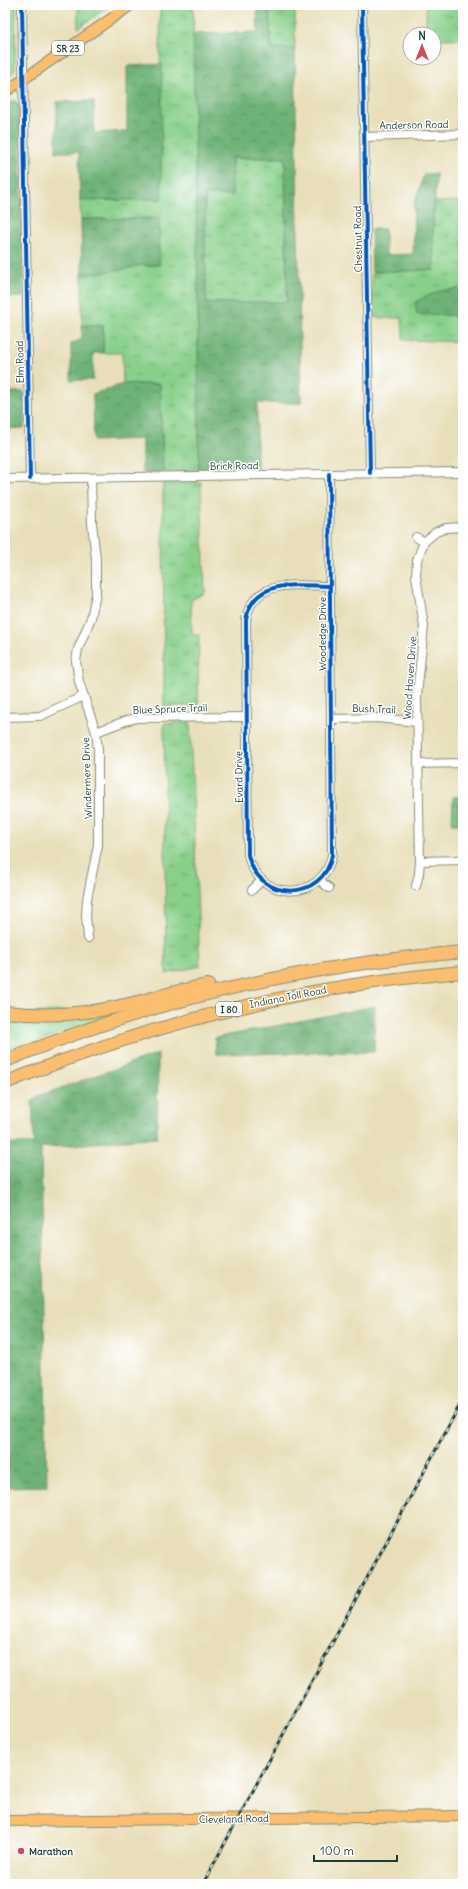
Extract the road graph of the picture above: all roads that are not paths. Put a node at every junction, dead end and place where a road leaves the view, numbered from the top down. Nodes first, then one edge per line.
1 (22, 5) edge
2 (131, 5) edge
3 (362, 5) edge
4 (23, 80) junction
5 (5, 92) edge
6 (463, 134) edge
7 (364, 137) junction
8 (463, 472) edge
9 (329, 474) junction
10 (370, 474) junction
11 (91, 478) junction
12 (5, 479) edge
13 (30, 479) junction
14 (463, 527) edge
15 (416, 537) dead end
16 (424, 542) junction
17 (330, 586) junction
18 (84, 696) junction
19 (5, 718) edge
20 (246, 718) junction
21 (331, 719) junction
22 (416, 722) junction
23 (96, 732) junction
24 (463, 763) edge
25 (418, 764) junction
26 (420, 860) junction
27 (463, 860) edge
28 (261, 880) junction
29 (319, 880) junction
30 (416, 886) dead end
31 (330, 888) dead end
32 (252, 890) dead end
33 (88, 938) dead end
34 (463, 952) edge
35 (324, 969) junction
36 (463, 972) edge
37 (5, 1012) edge
38 (5, 1061) edge
39 (5, 1083) edge
40 (463, 1816) edge
41 (5, 1821) edge

1 - 4 street, Elm Road
2 - 4 main road, SR 23
3 - 7 street, Chestnut Road
4 - 5 main road, SR 23
4 - 13 street, Elm Road
6 - 7 street, Anderson Road
7 - 10 street, Chestnut Road
8 - 10 street, Brick Road
9 - 10 street, Brick Road
9 - 11 street, Brick Road
9 - 17 street, Woodedge Drive
11 - 13 street, Brick Road
11 - 18 street, Windermere Drive
12 - 13 street, Brick Road
14 - 16 street
15 - 16 street
16 - 22 street, Wood Haven Drive
17 - 20 street, Evard Drive
17 - 21 street, Woodedge Drive
18 - 19 street
18 - 23 street, Windermere Drive
20 - 23 street, Blue Spruce Trail
20 - 28 street, Evard Drive
21 - 22 street, Bush Trail
21 - 29 street, Woodedge Drive
22 - 25 street, Wood Haven Drive
23 - 33 street, Windermere Drive
24 - 25 street
25 - 26 street, Wood Haven Drive
26 - 27 street
26 - 30 street, Wood Haven Drive
28 - 29 street
28 - 32 street
29 - 31 street
34 - 35 highway, Indiana Toll Road / I 80
35 - 37 highway
35 - 38 highway, Indiana Toll Road / I 80
36 - 39 highway, Indiana Toll Road / I 80
40 - 41 main road, Cleveland Road

